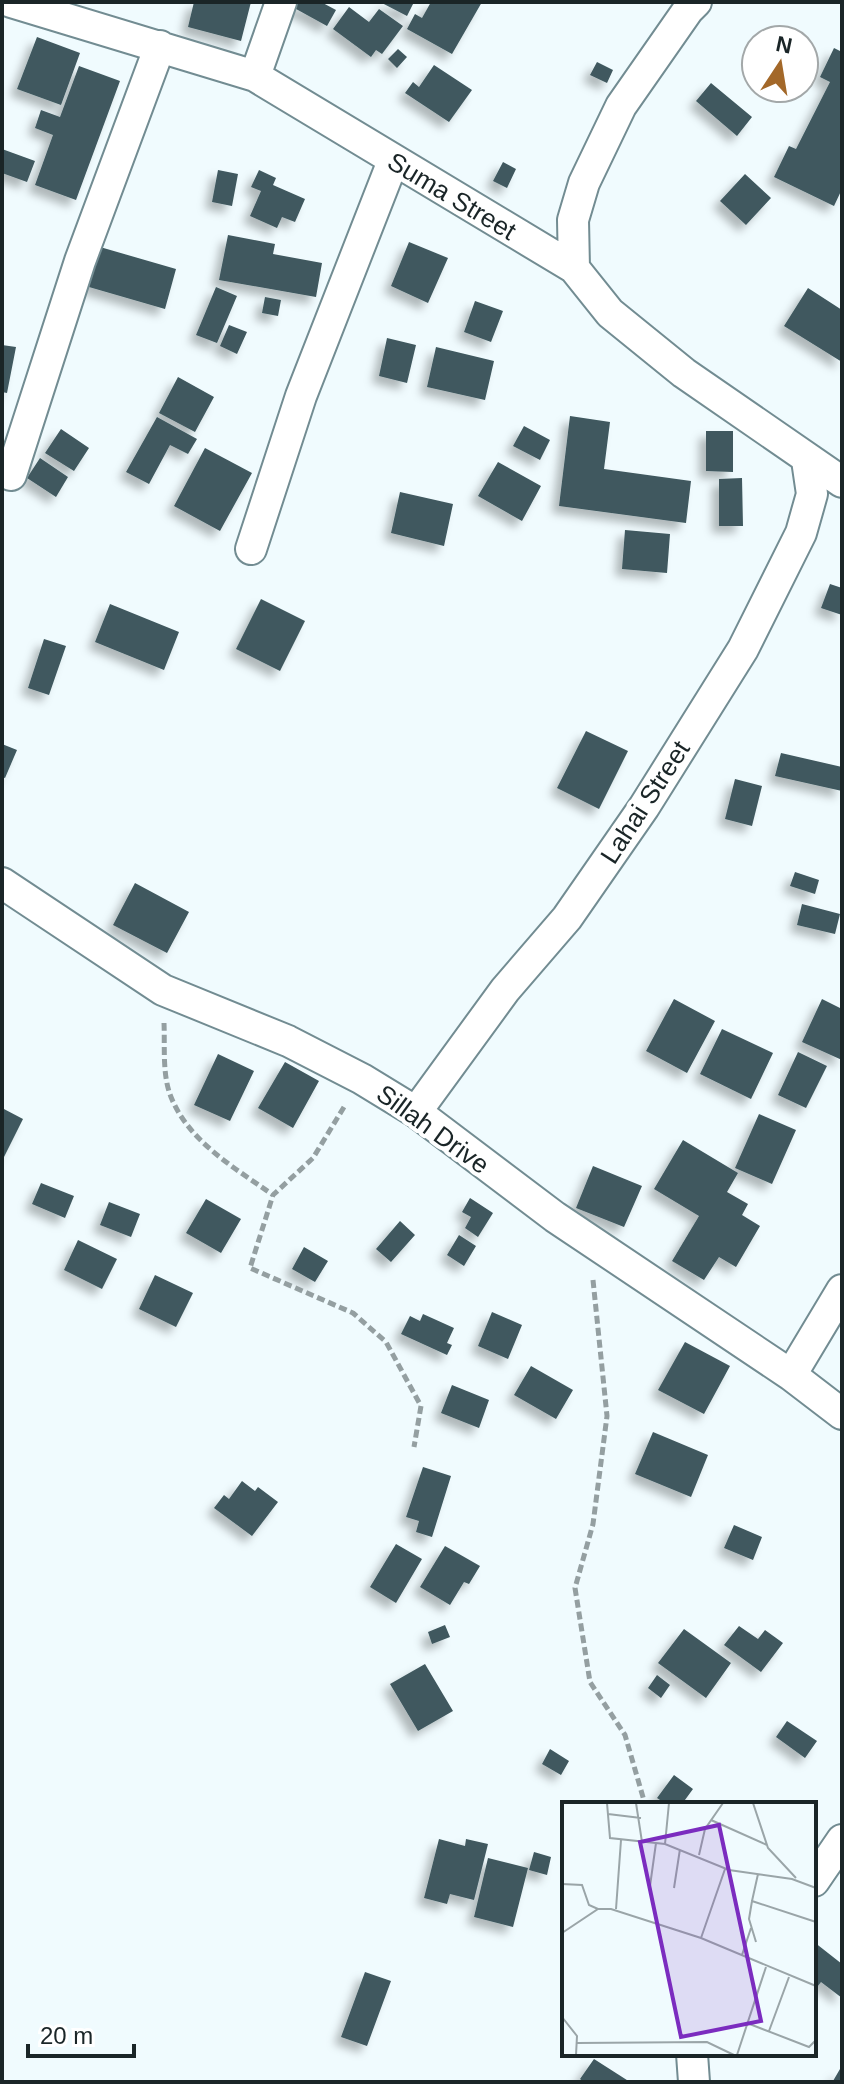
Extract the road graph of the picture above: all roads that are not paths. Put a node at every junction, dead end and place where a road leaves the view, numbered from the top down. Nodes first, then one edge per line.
1 (281, 2) edge
2 (696, 2) edge
3 (20, 3) edge
4 (160, 46) junction
5 (255, 76) junction
6 (393, 161) junction
7 (574, 268) junction
8 (807, 460) junction
9 (11, 475) dead end
10 (842, 482) edge
11 (251, 549) dead end
12 (2, 883) edge
13 (416, 1112) junction
14 (842, 1290) edge
15 (791, 1375) junction
16 (842, 1414) edge
17 (842, 1840) edge
18 (816, 1878) edge
19 (692, 2056) edge
20 (694, 2082) edge

1 - 5 street
2 - 7 street
3 - 4 street, Suma Street
4 - 5 street, Suma Street
4 - 9 street
5 - 6 street, Suma Street
6 - 7 street, Suma Street
6 - 11 street
7 - 8 street, Suma Street
8 - 10 street, Suma Street
8 - 13 street, Lahai Street
12 - 13 street, Sillah Drive
13 - 15 street, Sillah Drive
14 - 15 street
15 - 16 street, Sillah Drive
17 - 18 street
19 - 20 street

